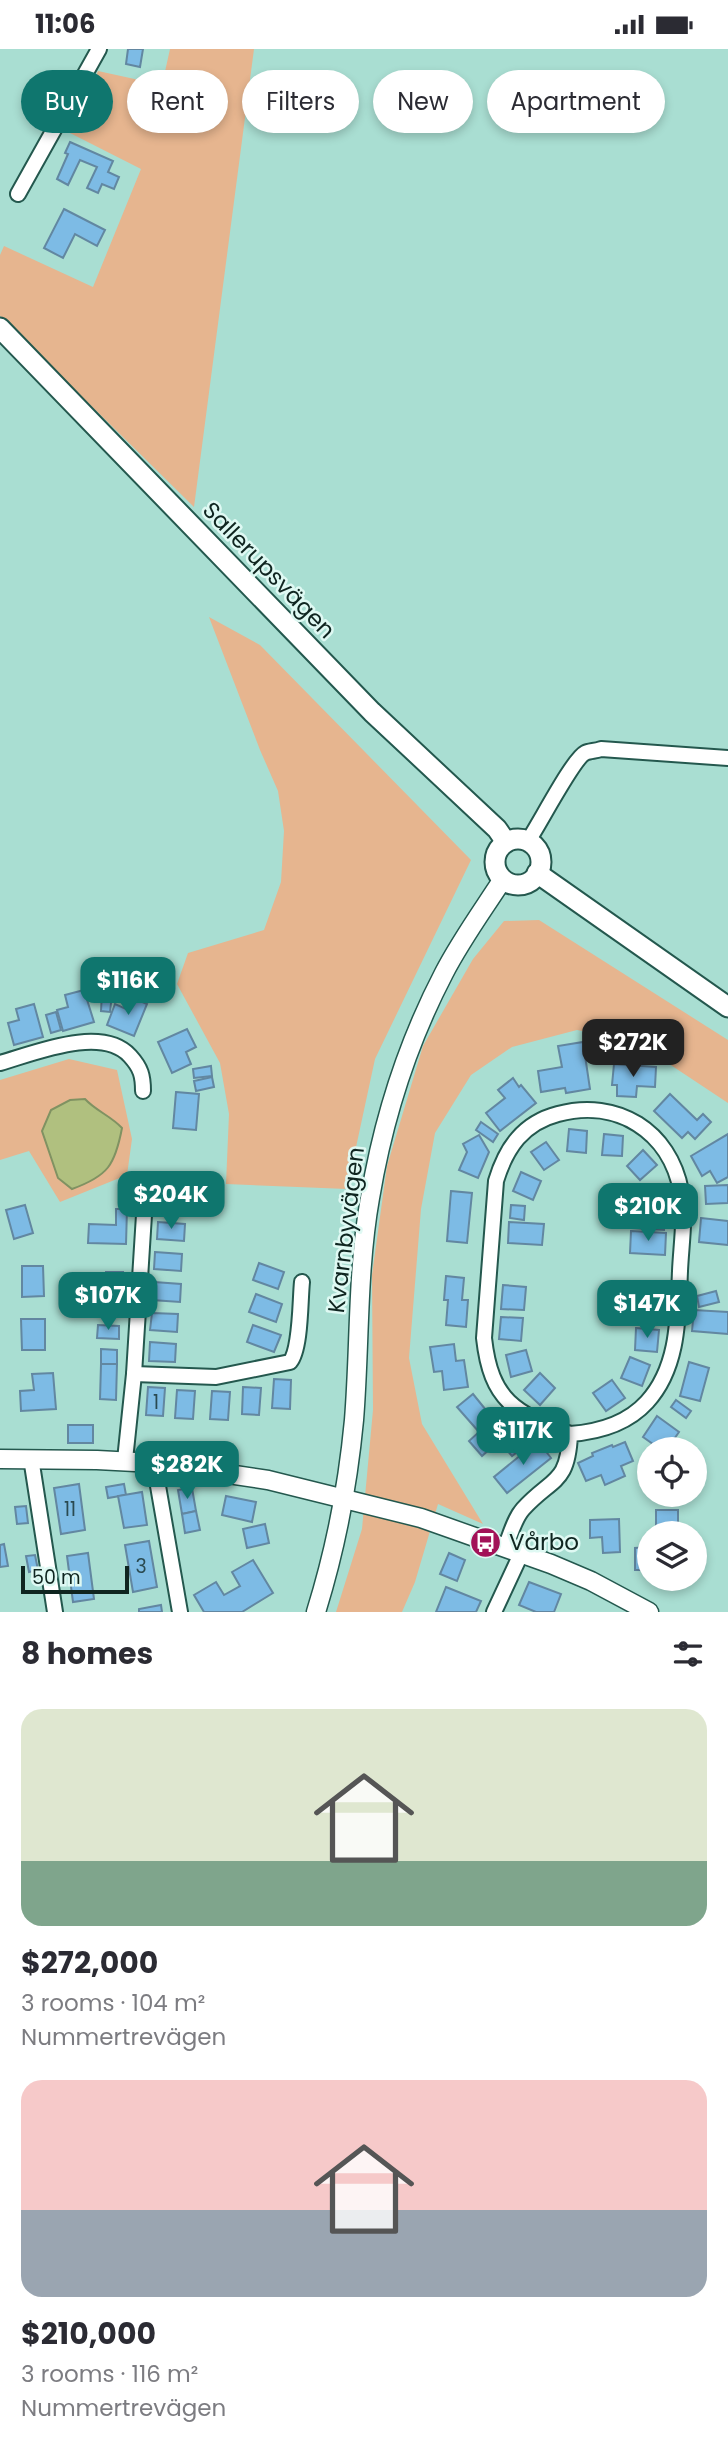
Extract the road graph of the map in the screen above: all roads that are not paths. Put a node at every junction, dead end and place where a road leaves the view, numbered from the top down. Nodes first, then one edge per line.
1 (99, 49) edge
2 (18, 194) dead end
3 (0, 328) edge
4 (728, 758) edge
5 (528, 841) junction
6 (506, 842) junction
7 (537, 873) junction
8 (503, 879) junction
9 (728, 1007) edge
10 (0, 1063) edge
11 (143, 1091) dead end
12 (145, 1199) dead end
13 (302, 1282) dead end
14 (134, 1374) junction
15 (570, 1434) junction
16 (31, 1458) junction
17 (0, 1459) edge
18 (125, 1460) junction
19 (154, 1462) junction
20 (342, 1499) junction
21 (513, 1551) junction
22 (629, 1607) edge
23 (55, 1612) edge
24 (180, 1612) edge
25 (316, 1612) edge
26 (494, 1612) edge
27 (649, 1612) edge

1 - 2 street
3 - 6 main road, Sallerupsvägen
4 - 5 street
5 - 6 main road
5 - 7 main road
6 - 8 main road
7 - 8 main road
7 - 9 main road
8 - 20 street, Kvarnbyvägen
10 - 11 street
12 - 14 street
13 - 14 street
14 - 18 street
15 - 15 street
15 - 21 street
16 - 17 street
16 - 18 street
16 - 23 street
18 - 19 street
19 - 20 street
19 - 24 street
20 - 21 street
20 - 25 street, Kvarnbyvägen
21 - 22 street
21 - 26 street
22 - 27 street

